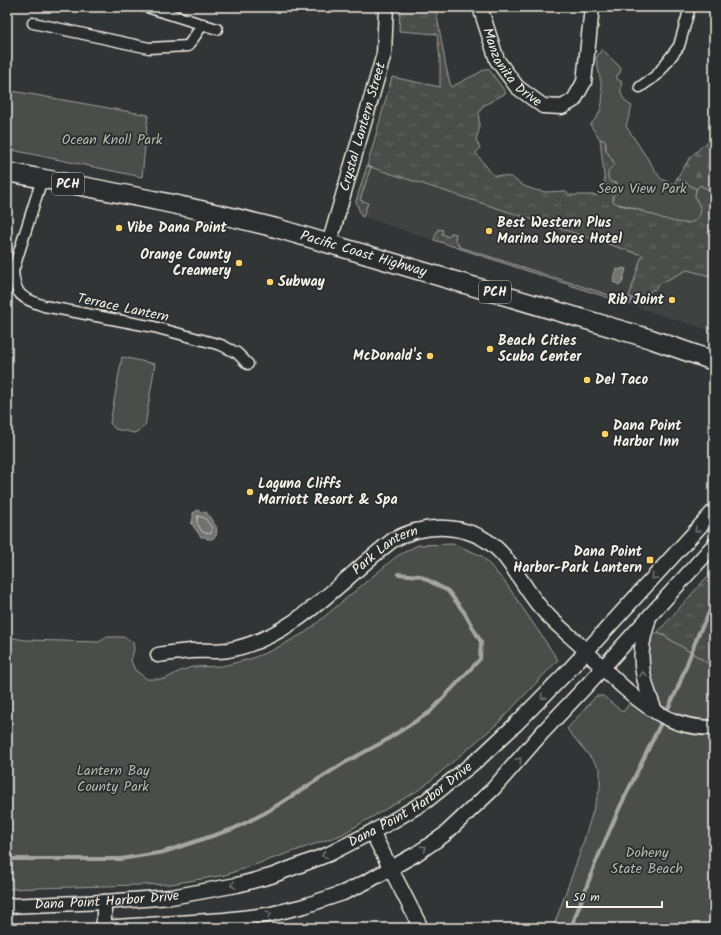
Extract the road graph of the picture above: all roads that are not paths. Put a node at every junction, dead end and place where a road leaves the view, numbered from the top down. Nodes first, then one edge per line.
1 (147, 7) edge
2 (386, 7) edge
3 (480, 7) edge
4 (592, 7) edge
5 (690, 7) edge
6 (32, 23) dead end
7 (202, 24) junction
8 (217, 29) dead end
9 (640, 87) dead end
10 (7, 172) edge
11 (42, 179) junction
12 (329, 244) junction
13 (10, 269) edge
14 (714, 361) edge
15 (248, 364) dead end
16 (714, 511) edge
17 (714, 545) edge
18 (650, 616) junction
19 (586, 651) junction
20 (158, 655) dead end
21 (603, 667) junction
22 (655, 711) junction
23 (714, 728) edge
24 (372, 832) junction
25 (391, 869) junction
26 (104, 902) junction
27 (7, 906) edge
28 (104, 928) edge
29 (421, 928) edge

1 - 7 street
2 - 12 main road, Crystal Lantern Street
3 - 4 main road, Manzanita Drive
5 - 9 street
6 - 7 street
7 - 8 street
10 - 11 highway, Pacific Coast Highway / PCH
11 - 12 highway, Pacific Coast Highway / PCH
11 - 13 street
12 - 14 highway, Pacific Coast Highway / PCH
13 - 15 street, Terrace Lantern
16 -> 19 main road, Dana Point Harbor Drive
17 - 18 main road, Dana Point Harbor Drive
18 - 21 main road, Dana Point Harbor Drive
22 -> 18 main road
19 - 20 main road, Park Lantern
19 - 21 main road, Park Lantern
19 -> 24 main road, Dana Point Harbor Drive
21 - 22 main road
25 -> 21 main road, Dana Point Harbor Drive
22 - 23 main road
24 - 25 main road
24 -> 26 main road, Dana Point Harbor Drive
28 -> 25 main road, Dana Point Harbor Drive
25 - 29 main road
26 - 27 main road, Dana Point Harbor Drive
26 - 28 main road

